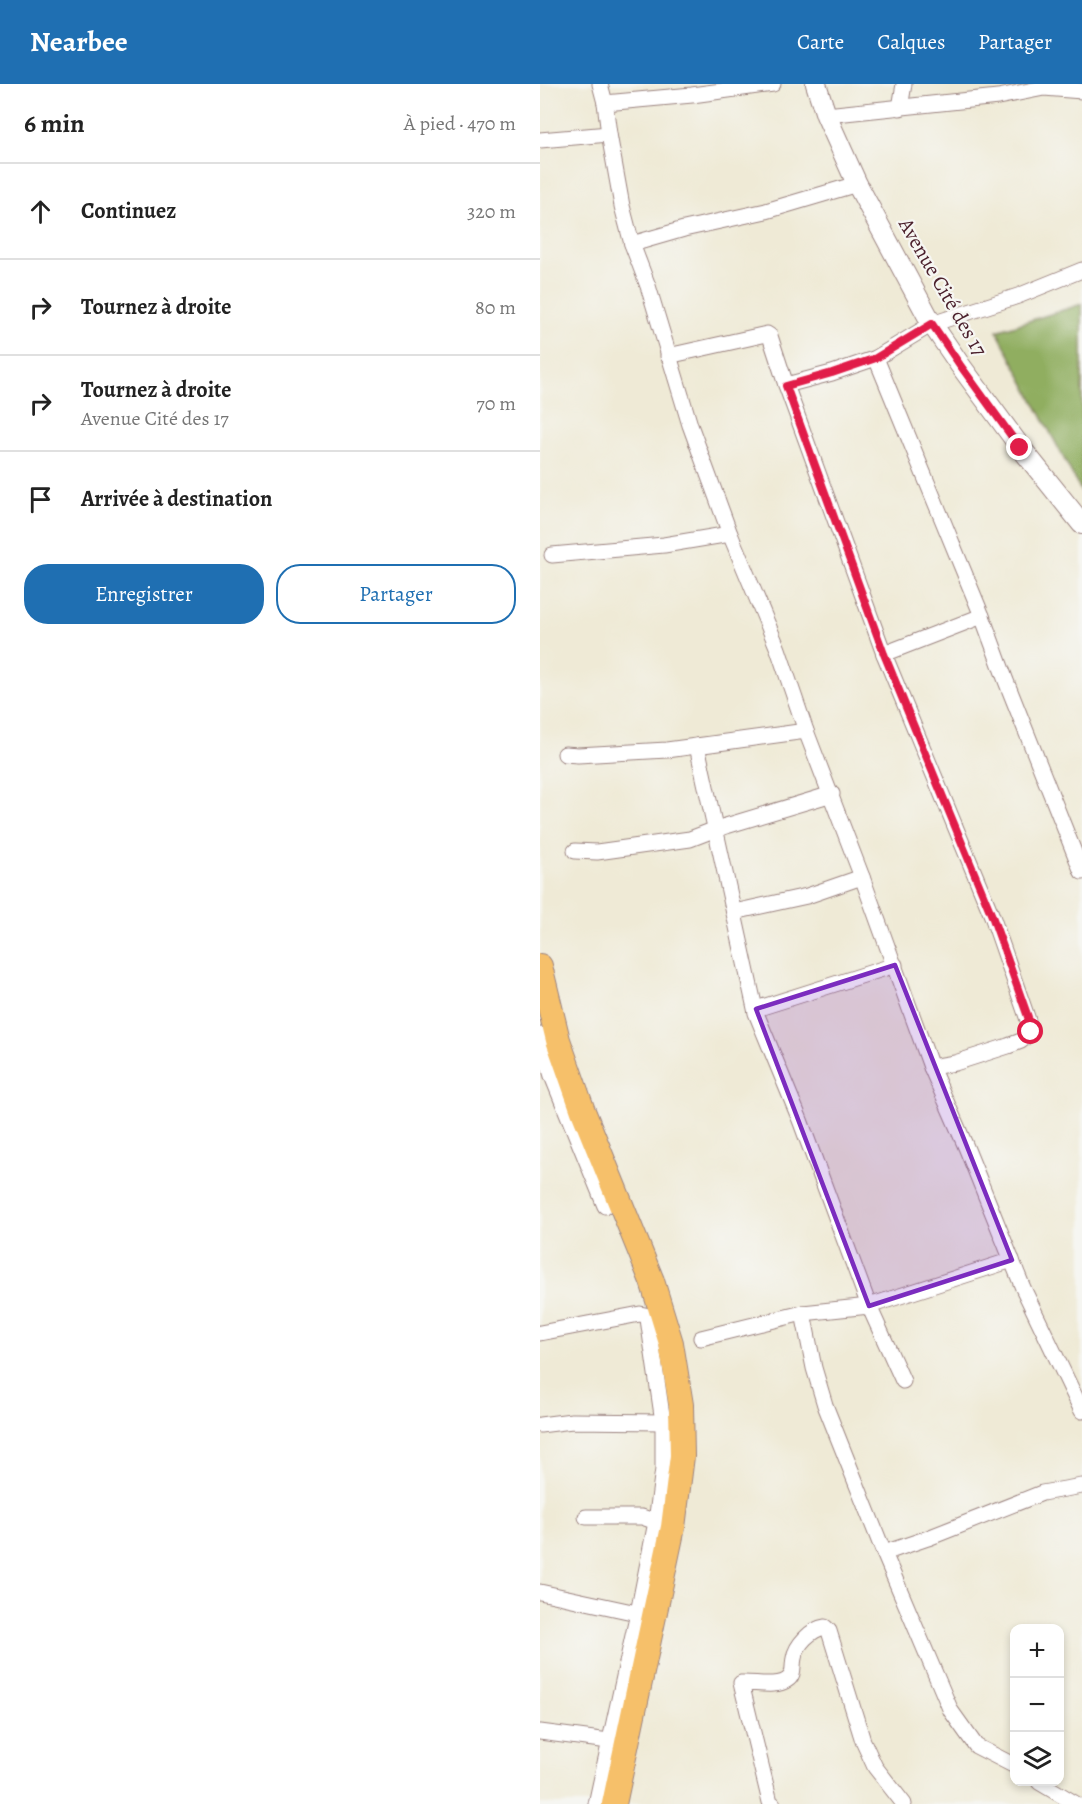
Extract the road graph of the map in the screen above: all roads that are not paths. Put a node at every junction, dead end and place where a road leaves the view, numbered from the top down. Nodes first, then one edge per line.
1 (600, 84) edge
2 (773, 84) edge
3 (816, 84) edge
4 (904, 84) edge
5 (1044, 86) edge
6 (1082, 91) edge
7 (604, 103) junction
8 (900, 108) junction
9 (826, 115) junction
10 (609, 134) junction
11 (540, 140) edge
12 (857, 184) junction
13 (632, 244) junction
14 (1082, 270) edge
15 (932, 324) junction
16 (668, 356) junction
17 (876, 358) junction
18 (786, 386) junction
19 (1082, 524) edge
20 (730, 534) junction
21 (552, 555) dead end
22 (982, 616) junction
23 (884, 654) junction
24 (806, 731) junction
25 (697, 746) junction
26 (565, 754) dead end
27 (831, 794) junction
28 (716, 829) junction
29 (575, 851) dead end
30 (1082, 872) edge
31 (862, 876) junction
32 (734, 912) junction
33 (540, 966) edge
34 (895, 966) junction
35 (756, 1009) junction
36 (540, 1035) edge
37 (932, 1067) junction
38 (546, 1077) edge
39 (605, 1206) dead end
40 (1012, 1260) junction
41 (869, 1306) junction
42 (803, 1313) junction
43 (540, 1333) edge
44 (701, 1338) dead end
45 (903, 1381) dead end
46 (1082, 1411) edge
47 (663, 1422) junction
48 (540, 1425) edge
49 (1082, 1486) edge
50 (586, 1517) dead end
51 (665, 1525) junction
52 (884, 1553) junction
53 (540, 1592) edge
54 (646, 1615) junction
55 (540, 1732) edge
56 (609, 1741) junction
57 (1010, 1764) edge
58 (1046, 1786) edge
59 (596, 1804) edge
60 (614, 1804) edge
61 (772, 1804) edge
62 (904, 1804) edge
63 (1076, 1804) edge

1 - 7 street
2 - 7 street
3 - 9 street, Avenue Cité des 17
4 - 8 street
5 - 6 street
5 - 8 street
7 - 10 street
8 - 9 street
9 - 12 street, Avenue Cité des 17
10 - 11 street
10 - 13 street
12 - 13 street
12 - 15 street, Avenue Cité des 17
13 - 16 street
14 - 15 street
15 - 17 street
15 - 19 street, Avenue Cité des 17
16 - 18 street
16 - 20 street
17 - 18 street
17 - 22 street
18 - 23 street
20 - 21 street
20 - 24 street
22 - 23 street
22 - 30 street
23 - 37 street
24 - 25 street
24 - 27 street
25 - 26 street
25 - 28 street
27 - 28 street
27 - 31 street
28 - 29 street
28 - 32 street
31 - 32 street
31 - 34 street
32 - 35 street
33 - 51 main road
34 - 35 street
34 - 37 street
35 - 41 street
36 - 38 street
37 - 40 street
38 - 39 street
40 - 41 street
40 - 46 street
41 - 42 street
41 - 45 street
42 - 44 street
42 - 52 street
43 - 47 street
47 - 48 street
47 - 51 street
49 - 52 street
50 - 51 street
51 - 54 main road
52 - 57 street
53 - 54 street
54 - 56 street
54 - 60 main road
55 - 56 street
56 - 59 street
58 - 63 street
61 - 62 street

